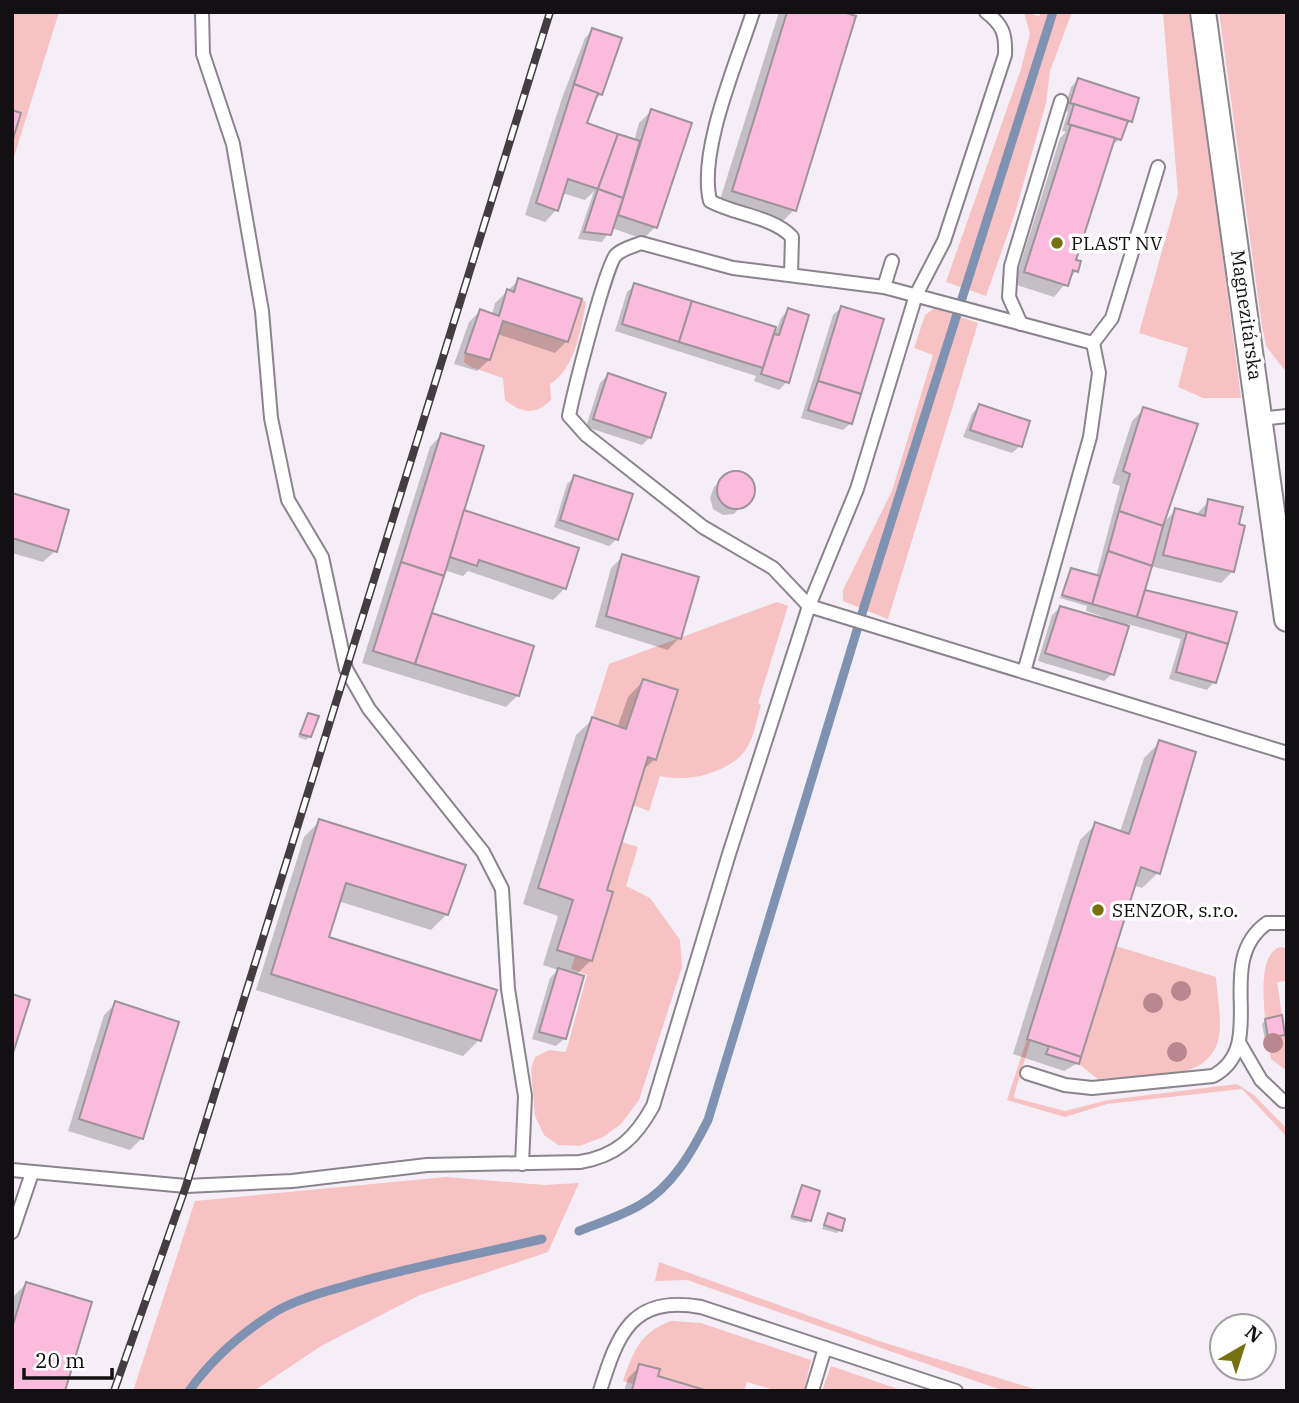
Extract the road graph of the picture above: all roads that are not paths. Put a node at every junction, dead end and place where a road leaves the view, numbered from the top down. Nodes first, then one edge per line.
1 (202, 12) edge
2 (753, 12) edge
3 (986, 12) edge
4 (1203, 12) edge
5 (1061, 101) dead end
6 (1158, 167) dead end
7 (892, 261) dead end
8 (791, 275) junction
9 (884, 287) junction
10 (916, 295) junction
11 (1021, 324) junction
12 (1093, 342) junction
13 (1287, 416) edge
14 (1260, 419) junction
15 (809, 606) junction
16 (1287, 619) edge
17 (1024, 672) junction
18 (1287, 753) edge
19 (1287, 923) edge
20 (1240, 1044) junction
21 (1027, 1073) dead end
22 (1283, 1101) dead end
23 (522, 1164) junction
24 (12, 1170) edge
25 (32, 1173) junction
26 (12, 1232) edge
27 (825, 1348) junction
28 (935, 1387) edge
29 (600, 1391) edge
30 (812, 1391) edge
31 (956, 1391) edge

1 - 23 lane
2 - 8 lane
3 - 10 lane
4 - 14 street, Magnezitárska
5 - 11 lane
6 - 12 lane
7 - 9 lane
8 - 9 lane
8 - 15 lane
9 - 10 lane
10 - 11 lane
10 - 15 lane
11 - 12 lane
12 - 17 lane
13 - 14 lane
14 - 16 street, Magnezitárska
15 - 17 lane
15 - 23 lane
17 - 18 lane
19 - 20 lane
20 - 21 lane
20 - 22 lane
23 - 25 lane
24 - 25 lane
25 - 26 lane
27 - 28 lane
27 - 29 lane
27 - 30 lane
28 - 31 lane

